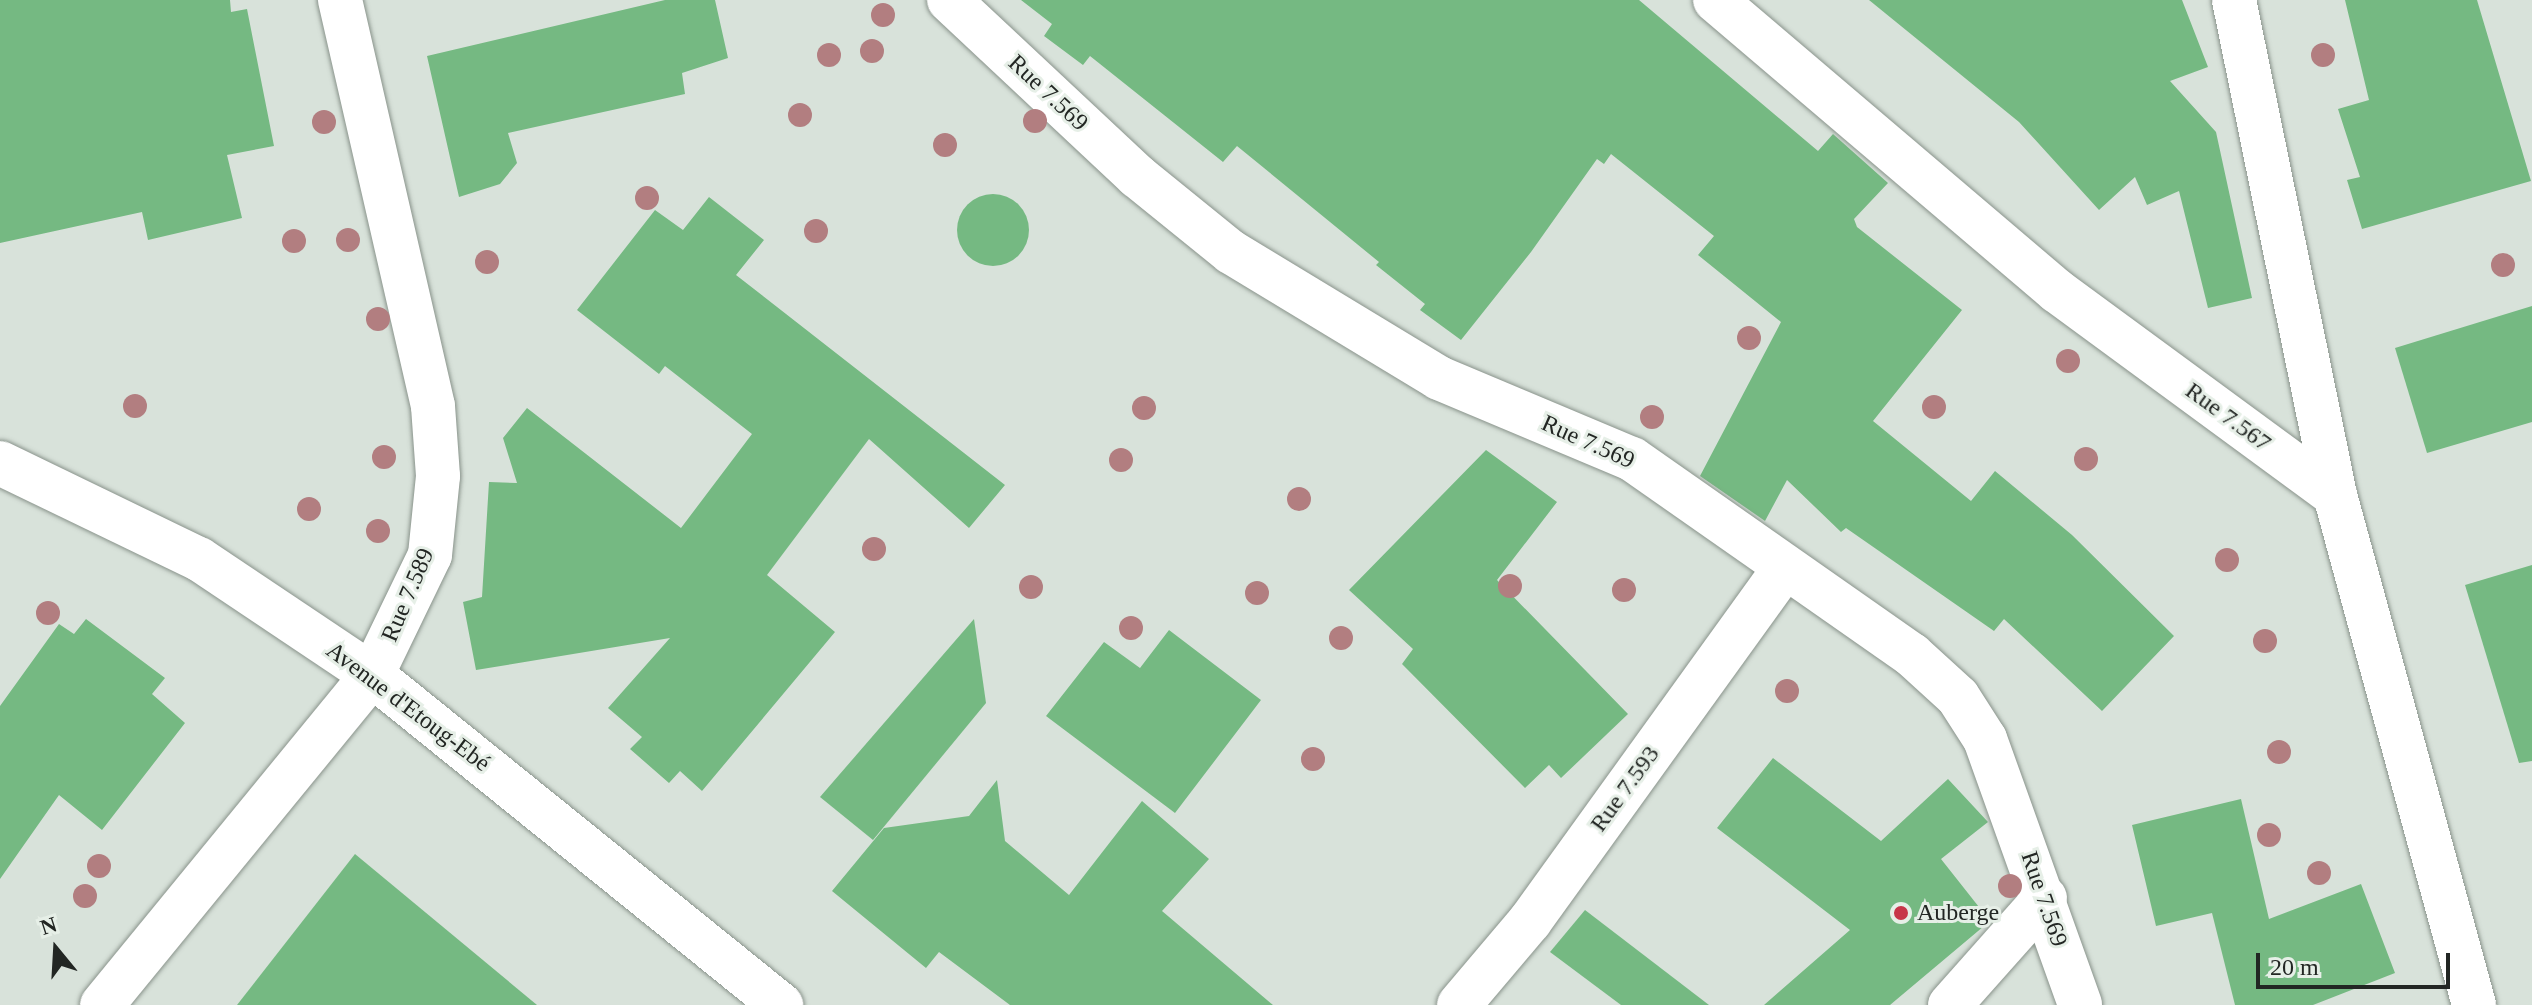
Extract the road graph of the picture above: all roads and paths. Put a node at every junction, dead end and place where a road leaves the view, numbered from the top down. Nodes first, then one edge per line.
1 (340, 0) edge
2 (949, 0) edge
3 (1715, 0) edge
4 (2234, 0) edge
5 (0, 463) edge
6 (2335, 495) junction
7 (1784, 569) junction
8 (372, 675) junction
9 (2045, 898) junction
10 (102, 1005) edge
11 (781, 1005) edge
12 (1459, 1005) edge
13 (1950, 1005) edge
14 (2080, 1005) edge
15 (2474, 1005) edge

1 - 8 street, Rue 7.589
2 - 7 street, Rue 7.569
3 - 6 street, Rue 7.567
4 - 6 street
5 - 8 street, Avenue d'Etoug-Ebé
6 - 15 street
7 - 9 street, Rue 7.569
7 - 12 street, Rue 7.593
8 - 10 street, Rue 7.589
8 - 11 street, Avenue d'Etoug-Ebé
9 - 13 street
9 - 14 street, Rue 7.569

